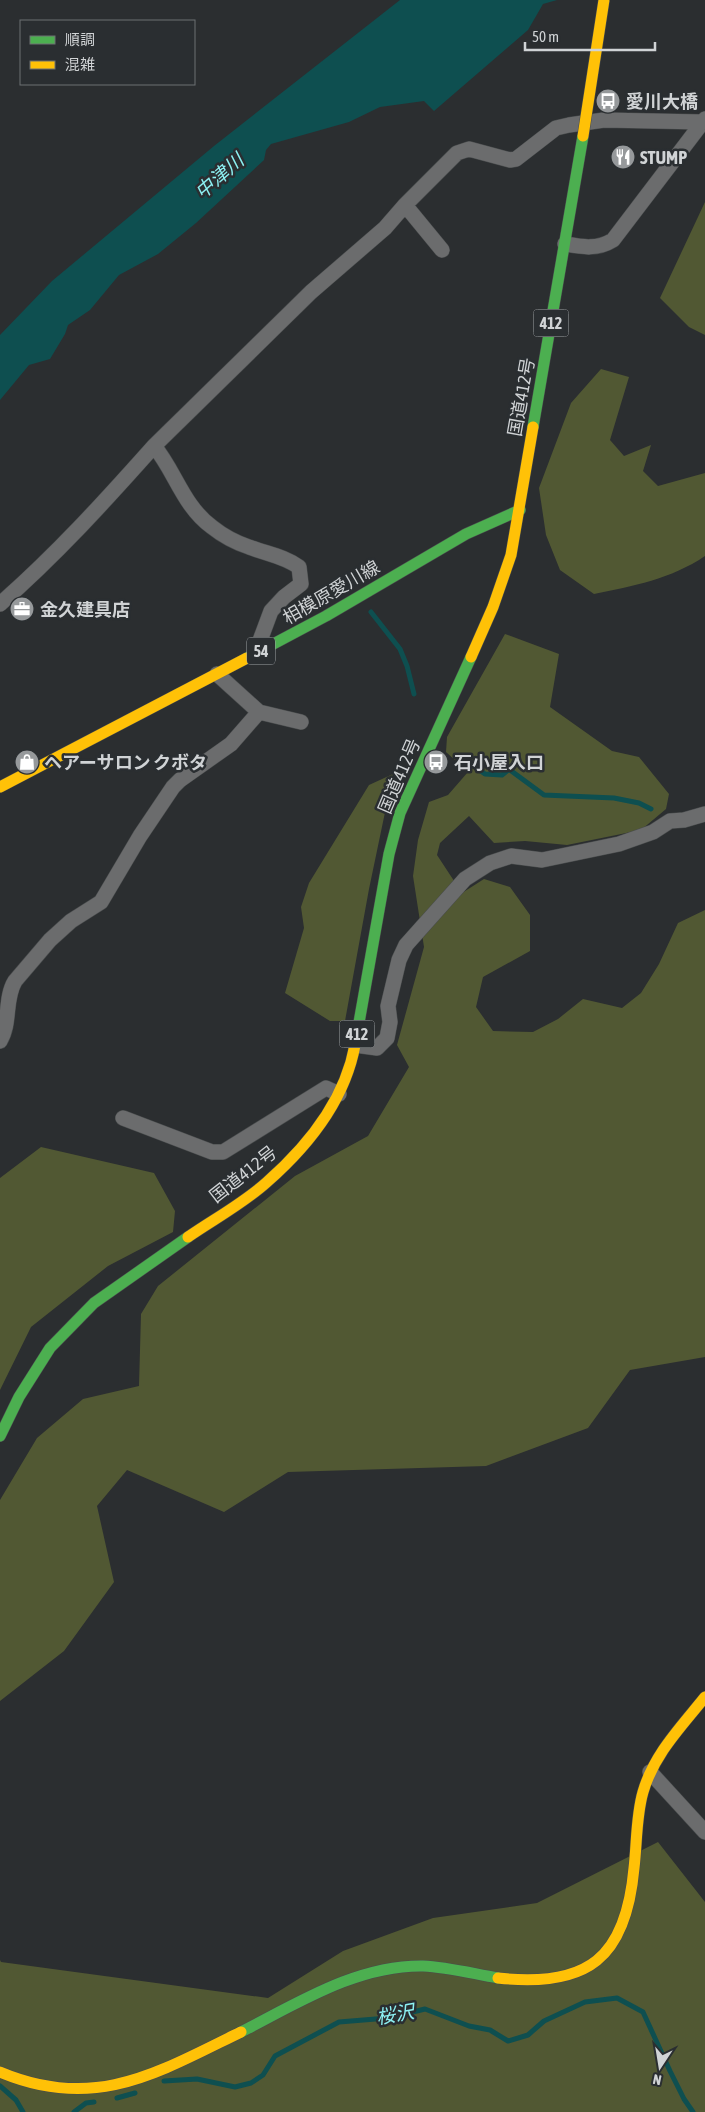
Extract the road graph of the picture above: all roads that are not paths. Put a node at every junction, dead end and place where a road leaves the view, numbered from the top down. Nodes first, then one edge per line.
1 (604, 0) edge
2 (704, 120) edge
3 (405, 205) junction
4 (565, 244) junction
5 (442, 250) dead end
6 (154, 446) junction
7 (520, 510) junction
8 (0, 604) edge
9 (255, 654) junction
10 (217, 674) junction
11 (259, 712) junction
12 (301, 722) dead end
13 (0, 787) edge
14 (705, 814) edge
15 (0, 1041) edge
16 (355, 1045) junction
17 (339, 1094) junction
18 (122, 1118) dead end
19 (0, 1436) edge
20 (705, 1697) edge
21 (650, 1772) junction
22 (705, 1832) edge
23 (0, 2072) edge

1 - 4 main road, 国道412号 / 412, bridge
2 - 3 street
2 - 4 street
3 - 5 street
3 - 6 street
4 - 7 main road, 国道412号 / 412
6 - 8 street
6 - 9 street
7 - 9 main road, 相模原愛川線 / 54
7 - 16 main road, 国道412号 / 412
9 - 10 main road, 相模原愛川線 / 54
10 - 11 street
10 - 13 main road, 相模原愛川線 / 54
11 - 12 street
11 - 15 street
14 - 16 street
16 - 17 main road, 国道412号 / 412
17 - 18 street
17 - 19 main road, 国道412号 / 412
20 - 21 main road
21 - 22 street
21 - 23 main road

